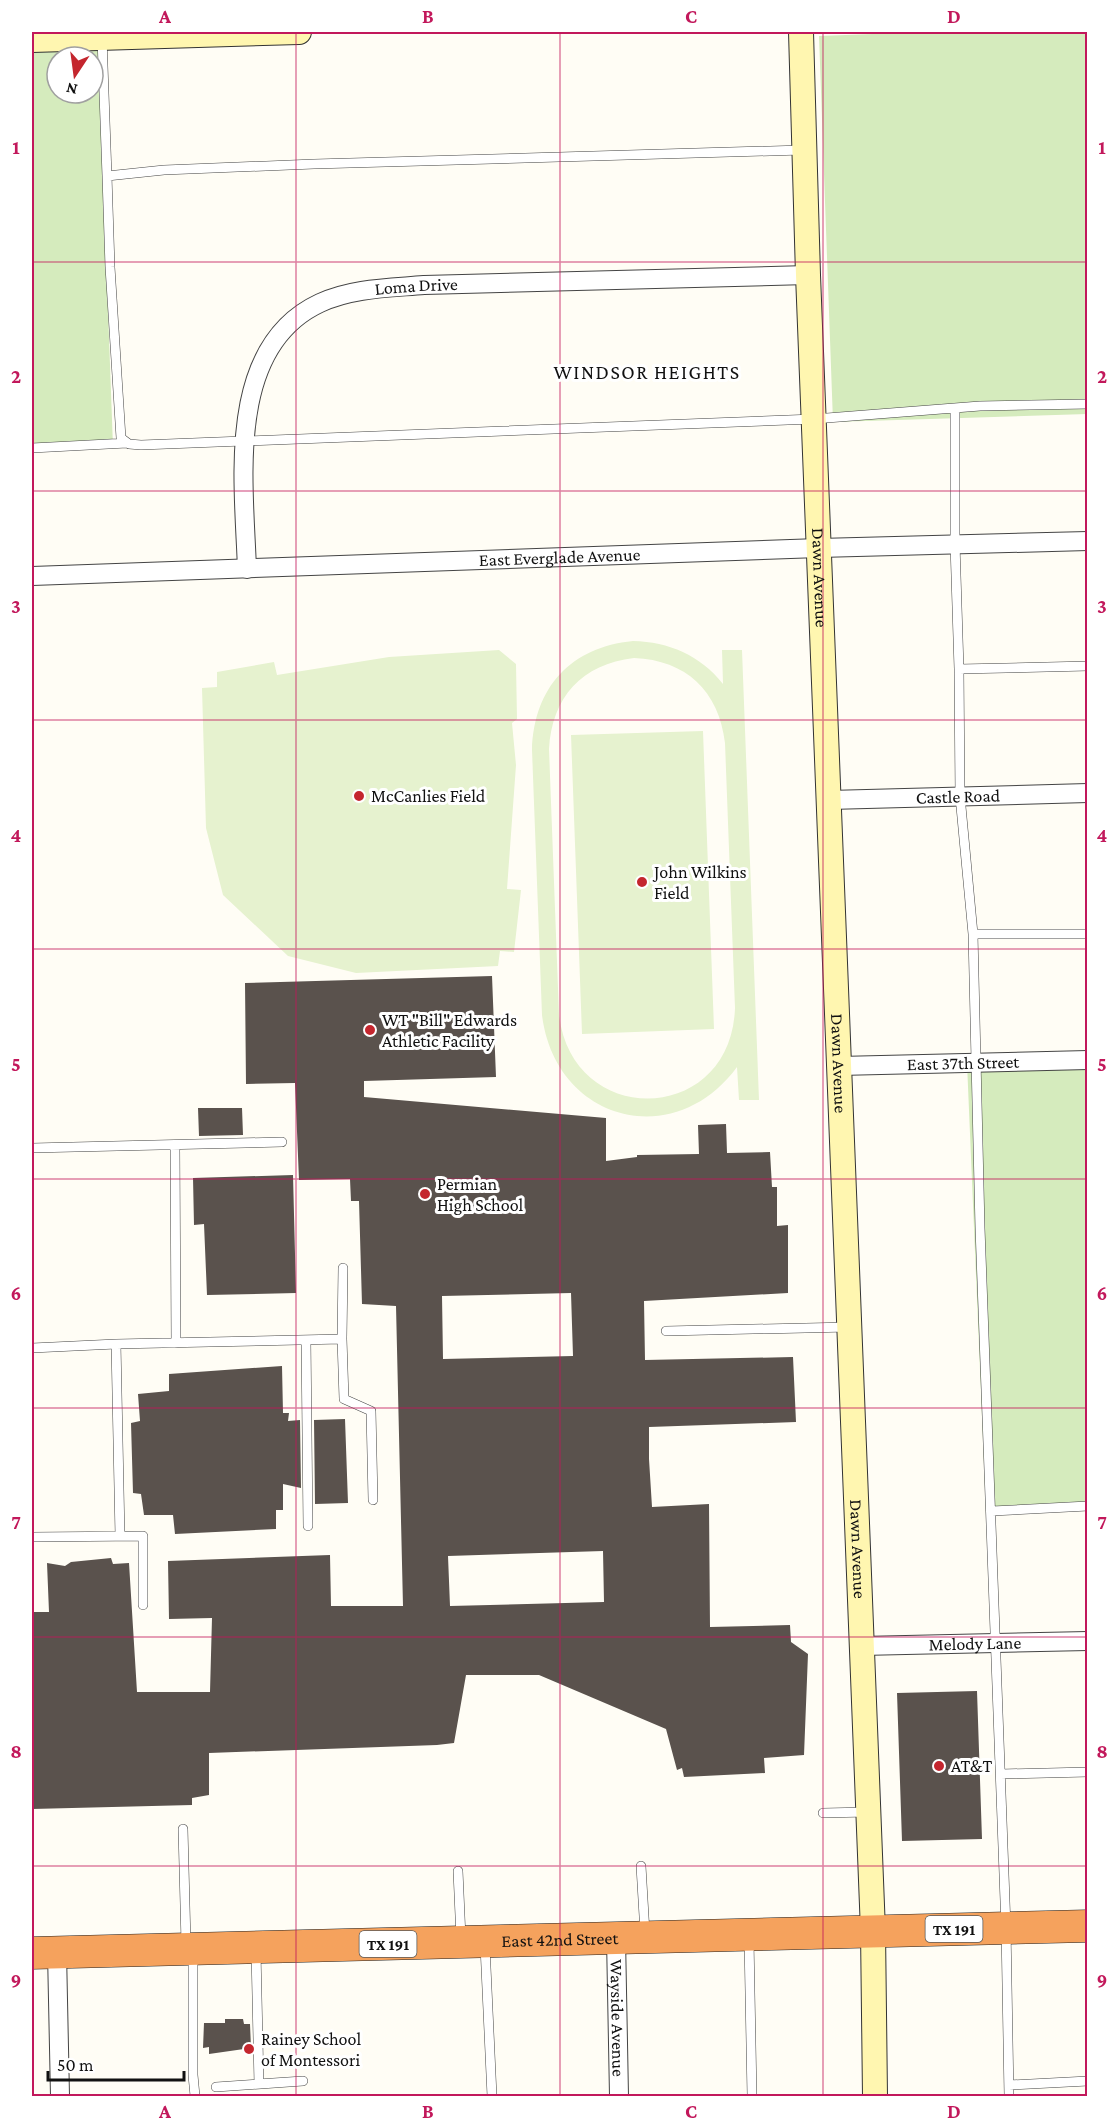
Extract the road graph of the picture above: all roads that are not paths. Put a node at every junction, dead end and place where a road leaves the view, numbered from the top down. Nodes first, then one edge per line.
1 (299, 32) edge
2 (801, 32) edge
3 (102, 38) junction
4 (32, 40) edge
5 (805, 150) junction
6 (107, 176) junction
7 (808, 274) junction
8 (1088, 404) edge
9 (955, 408) junction
10 (814, 419) junction
11 (245, 441) junction
12 (127, 443) junction
13 (32, 448) edge
14 (1088, 540) edge
15 (955, 544) junction
16 (819, 548) junction
17 (247, 569) junction
18 (32, 576) edge
19 (1088, 666) edge
20 (958, 669) junction
21 (1088, 793) edge
22 (960, 796) junction
23 (829, 800) junction
24 (973, 934) junction
25 (1088, 934) edge
26 (1088, 1060) edge
27 (975, 1062) junction
28 (839, 1066) junction
29 (282, 1142) dead end
30 (175, 1145) junction
31 (32, 1148) edge
32 (343, 1268) dead end
33 (849, 1327) junction
34 (666, 1331) dead end
35 (342, 1339) junction
36 (306, 1340) junction
37 (176, 1343) junction
38 (116, 1344) junction
39 (32, 1348) edge
40 (373, 1500) dead end
41 (1088, 1506) edge
42 (992, 1511) junction
43 (308, 1526) dead end
44 (120, 1536) junction
45 (32, 1537) edge
46 (143, 1605) dead end
47 (1088, 1641) edge
48 (997, 1643) junction
49 (861, 1646) junction
50 (1088, 1772) edge
51 (1001, 1774) junction
52 (868, 1812) junction
53 (823, 1813) dead end
54 (183, 1829) dead end
55 (642, 1866) dead end
56 (458, 1871) dead end
57 (1088, 1926) edge
58 (1006, 1928) junction
59 (873, 1931) junction
60 (748, 1935) junction
61 (631, 1938) junction
62 (473, 1942) junction
63 (255, 1947) junction
64 (190, 1949) junction
65 (44, 1952) edge
66 (303, 2081) dead end
67 (1088, 2081) edge
68 (259, 2084) junction
69 (1009, 2085) junction
70 (216, 2087) dead end
71 (60, 2097) edge
72 (195, 2097) edge
73 (492, 2097) edge
74 (619, 2097) edge
75 (752, 2097) edge
76 (875, 2097) edge
77 (1009, 2097) edge

1 - 3 street
2 - 5 street, Dawn Avenue
3 - 4 street
3 - 6 lane
5 - 6 lane
5 - 7 street, Dawn Avenue
6 - 12 lane
7 - 10 street, Dawn Avenue
7 - 11 street, Loma Drive
8 - 9 lane
9 - 10 lane
9 - 15 lane
10 - 11 lane
10 - 16 street, Dawn Avenue
11 - 12 lane
11 - 17 street, Loma Drive
12 - 13 lane
14 - 15 street, East Everglade Avenue
15 - 16 street, East Everglade Avenue
15 - 20 lane
16 - 17 street, East Everglade Avenue
16 - 23 street, Dawn Avenue
17 - 18 street, East Everglade Avenue
19 - 20 lane
20 - 22 lane
21 - 22 street, Castle Road
22 - 23 street, Castle Road
22 - 24 lane
23 - 28 street, Dawn Avenue
24 - 25 lane
24 - 27 lane
26 - 27 street, East 37th Street
27 - 28 street, East 37th Street
27 - 42 lane
28 - 33 street, Dawn Avenue
29 - 30 lane
30 - 31 lane
30 - 37 lane
32 - 35 lane
33 - 34 lane
33 - 49 street, Dawn Avenue
35 - 36 lane
35 - 40 lane
36 - 37 lane
36 - 43 lane
37 - 38 lane
38 - 39 lane
38 - 44 lane
41 - 42 lane
42 - 48 lane
44 - 45 lane
44 - 46 lane
47 - 48 street, Melody Lane
48 - 49 street, Melody Lane
48 - 51 lane
49 - 52 street, Dawn Avenue
50 - 51 lane
51 - 58 lane
52 - 53 lane
52 - 59 street, Dawn Avenue
54 - 64 lane
55 - 61 lane
56 - 62 lane
57 - 58 highway, East 42nd Street / TX 191
58 - 59 highway, East 42nd Street / TX 191
58 - 69 lane
59 - 60 highway, East 42nd Street / TX 191
59 - 76 street, Dawn Avenue
60 - 61 highway, East 42nd Street / TX 191
60 - 75 lane
61 - 62 highway, East 42nd Street / TX 191
61 - 74 street, Wayside Avenue
62 - 63 highway, East 42nd Street / TX 191
62 - 73 lane
63 - 64 highway, East 42nd Street / TX 191
63 - 68 lane
64 - 65 highway, East 42nd Street / TX 191
64 - 72 lane
65 - 71 street
66 - 68 lane
67 - 69 lane
68 - 70 lane
69 - 77 lane

